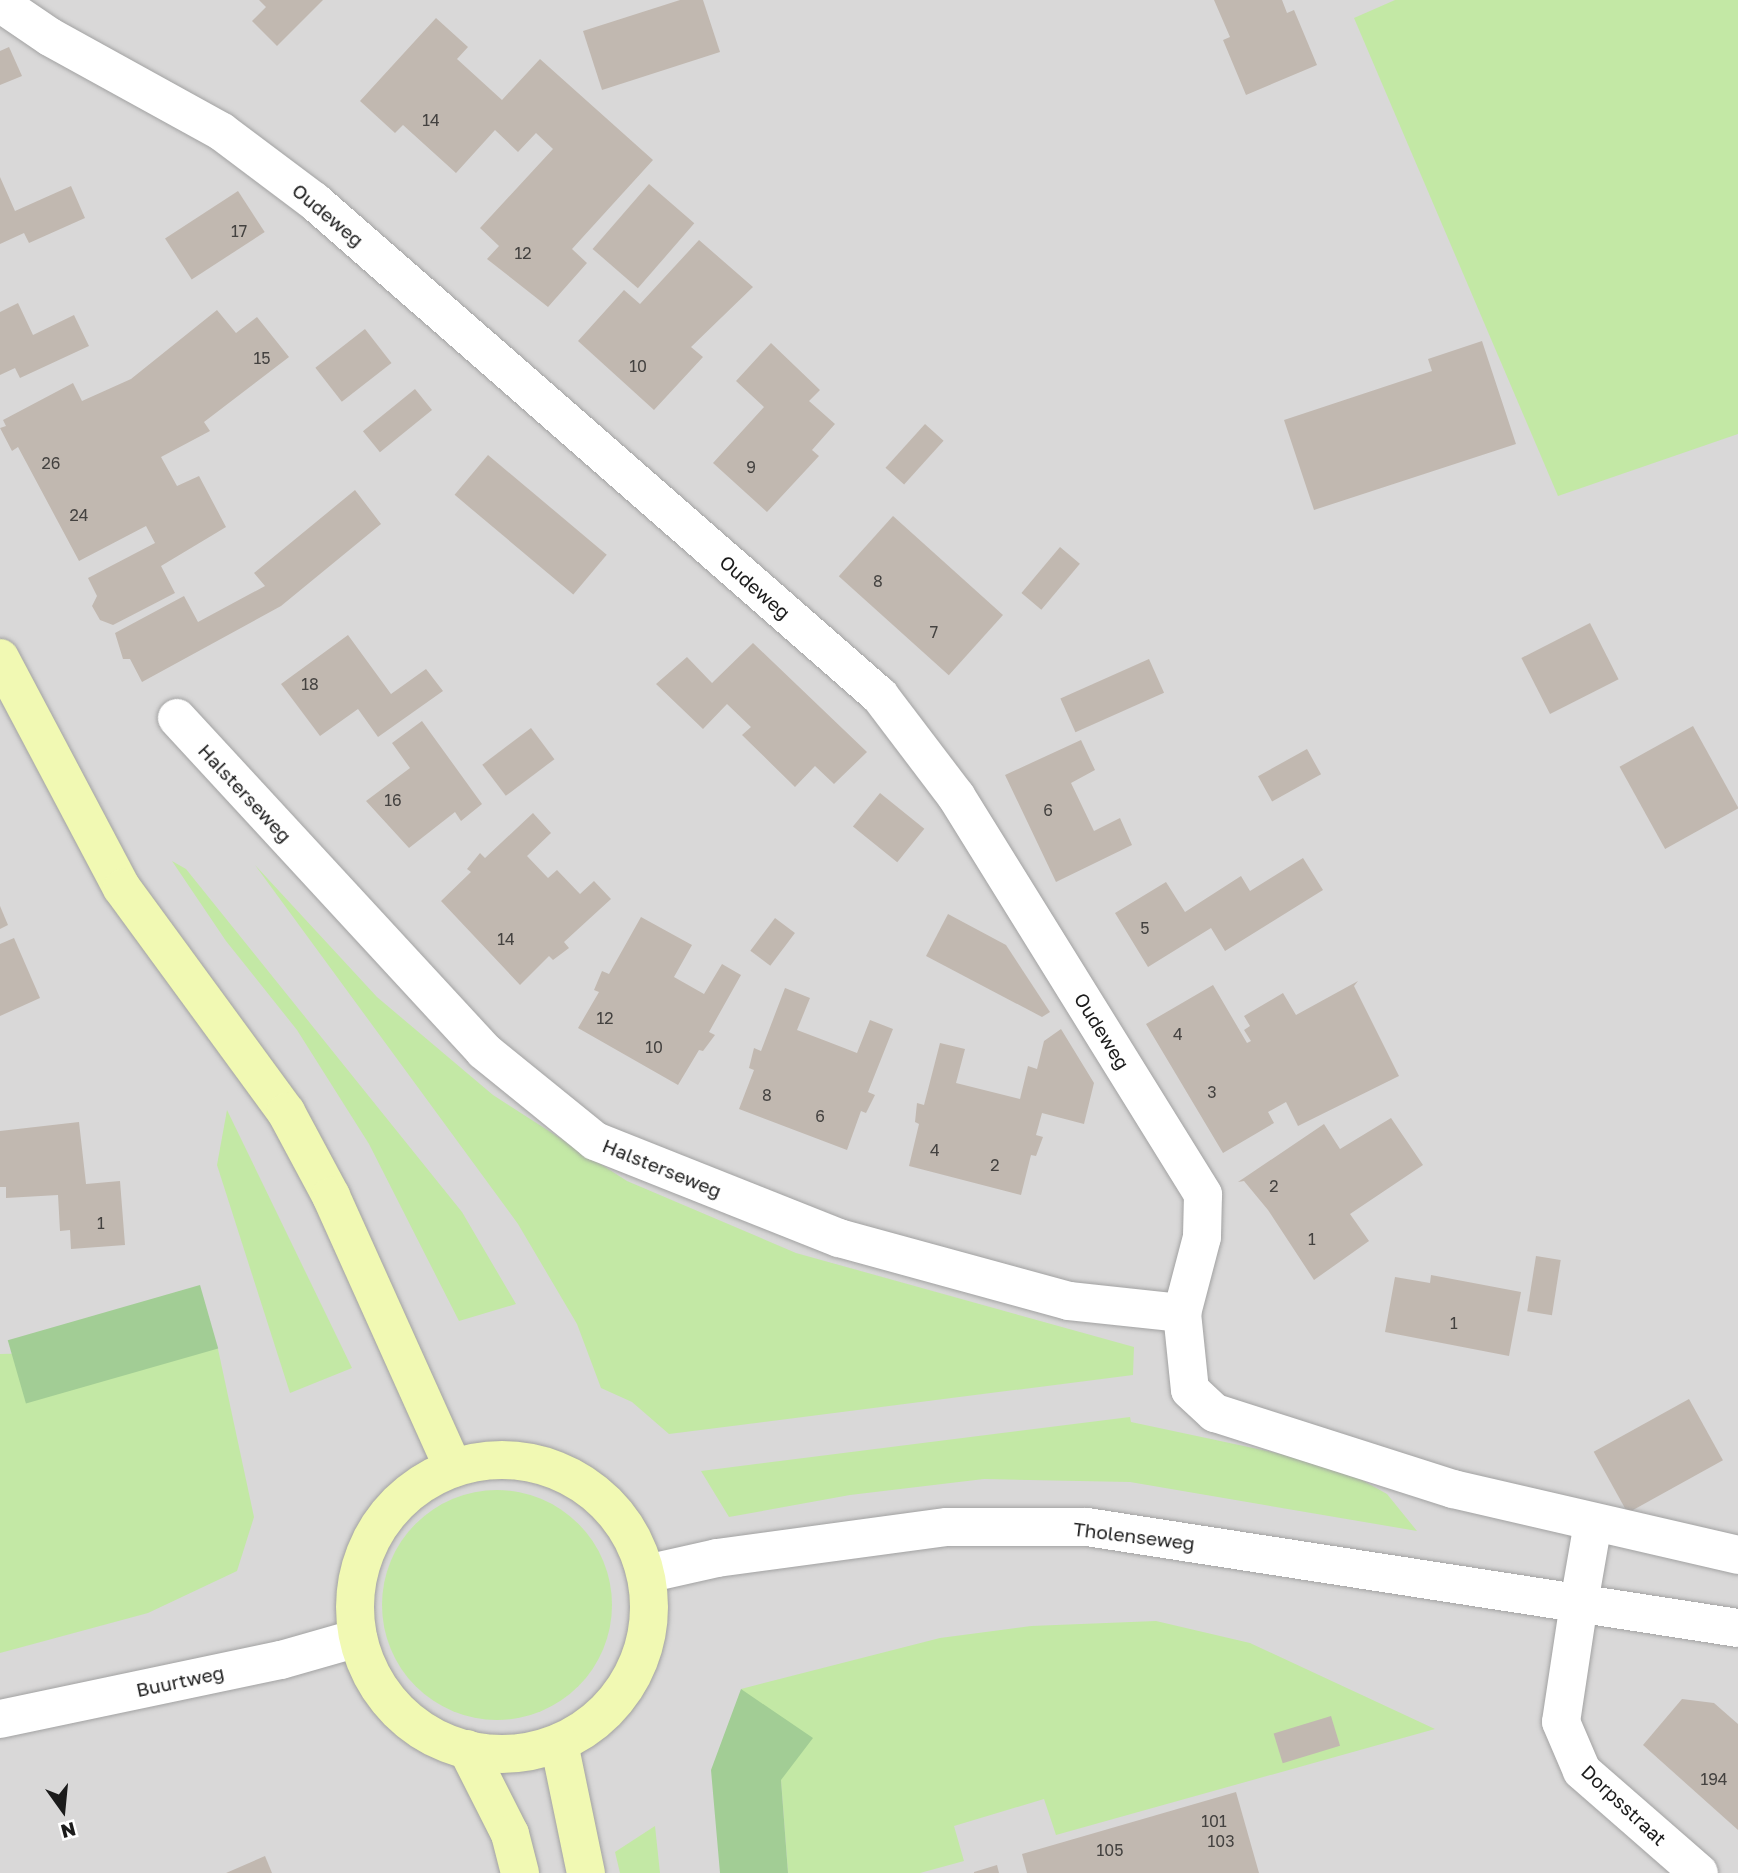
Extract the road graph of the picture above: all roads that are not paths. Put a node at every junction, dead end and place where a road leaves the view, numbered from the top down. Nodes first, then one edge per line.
1 (0, 4) edge
2 (0, 658) edge
3 (177, 719) dead end
4 (1182, 1313) junction
5 (453, 1468) junction
6 (1593, 1523) junction
7 (1738, 1555) edge
8 (646, 1574) junction
9 (1579, 1603) junction
10 (1738, 1628) edge
11 (358, 1638) junction
12 (0, 1719) edge
13 (559, 1742) junction
14 (467, 1749) junction
15 (520, 1873) edge
16 (586, 1873) edge
17 (1699, 1873) edge

1 - 4 street, Oudeweg
2 - 5 main road
3 - 4 street, Halsterseweg
4 - 6 street, Oudeweg
5 - 8 main road
5 - 11 main road
6 - 7 street
6 - 9 street
8 - 9 street, Tholenseweg
8 - 13 main road
9 - 10 street, Tholenseweg
9 - 17 street, Dorpsstraat
11 - 12 street, Buurtweg
11 - 14 main road
13 - 14 main road
13 - 16 main road
14 - 15 main road

